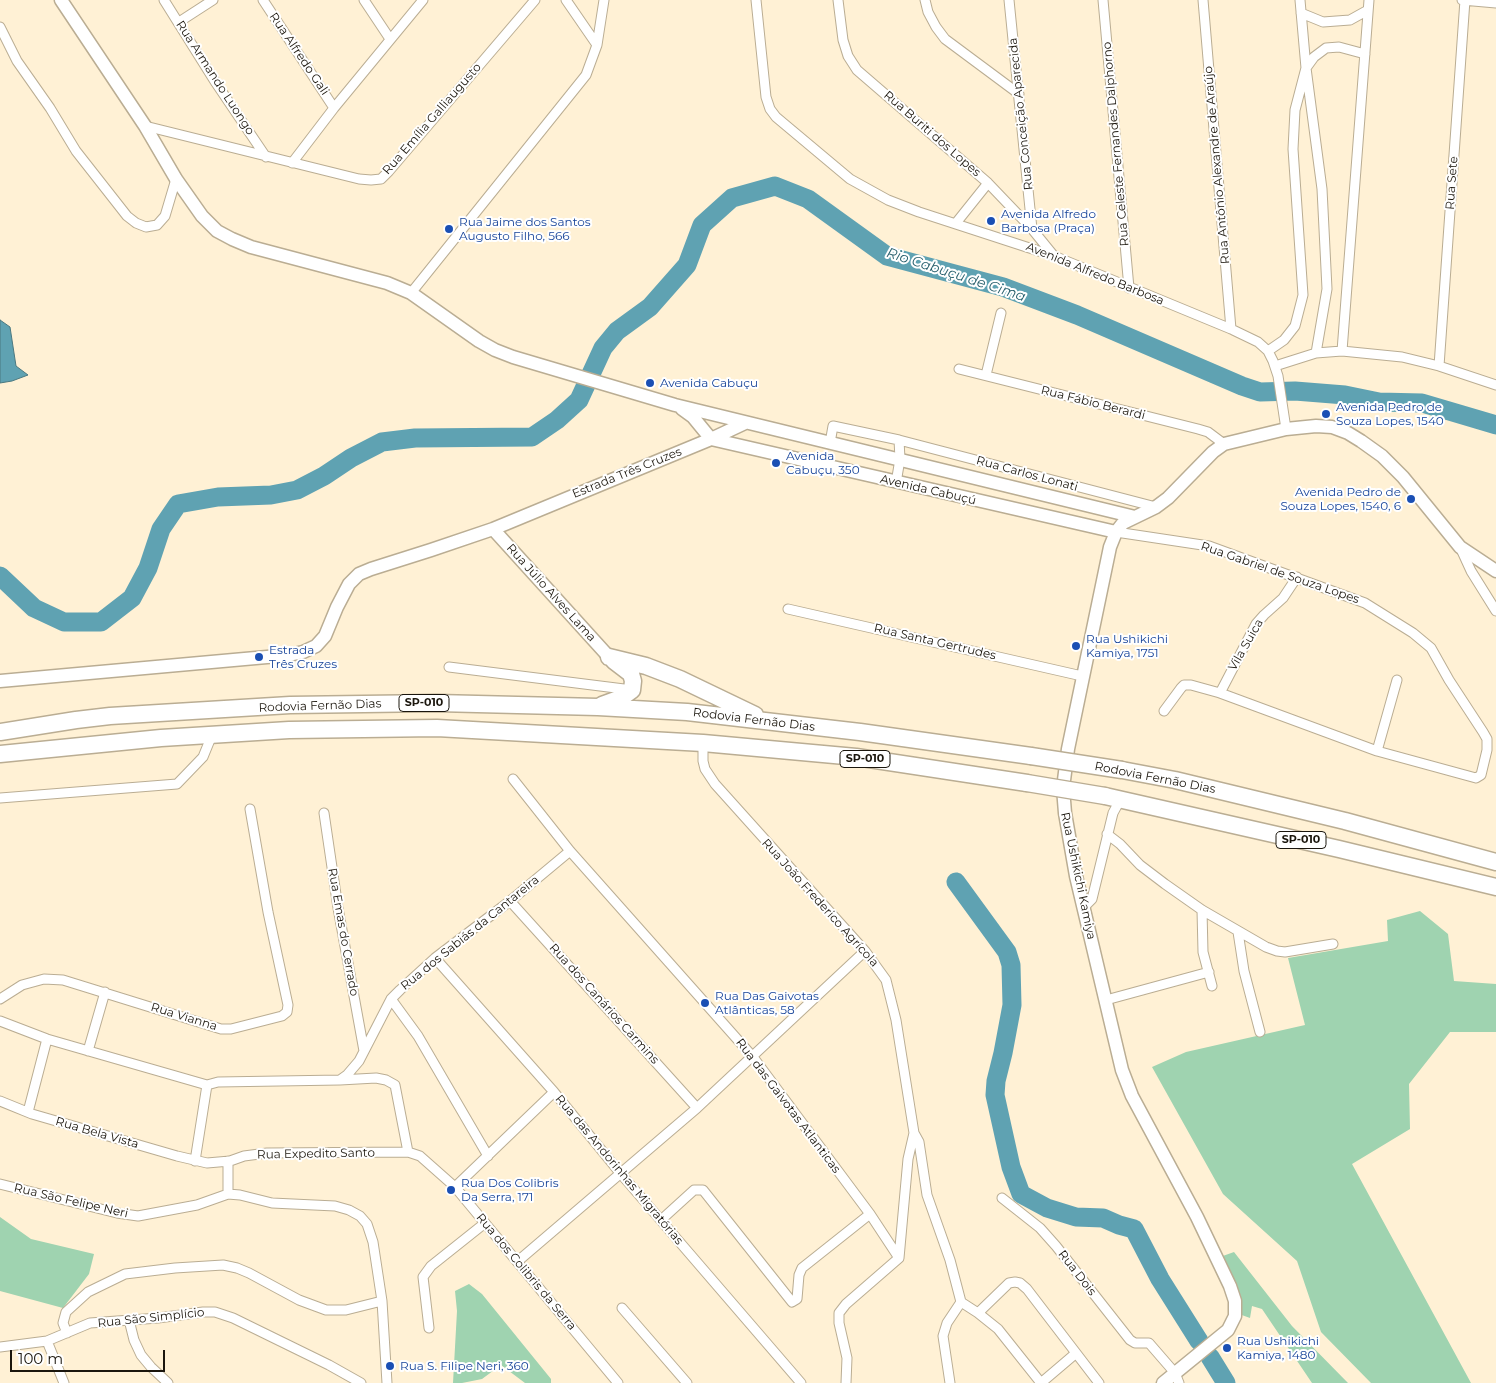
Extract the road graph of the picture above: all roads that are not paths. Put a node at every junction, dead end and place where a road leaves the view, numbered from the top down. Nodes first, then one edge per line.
1 (61, 0) edge
2 (164, 0) edge
3 (213, 0) edge
4 (263, 0) edge
5 (364, 0) edge
6 (423, 0) edge
7 (535, 0) edge
8 (566, 0) edge
9 (604, 0) edge
10 (756, 0) edge
11 (838, 0) edge
12 (925, 0) edge
13 (1009, 0) edge
14 (1103, 0) edge
15 (1203, 0) edge
16 (1300, 0) edge
17 (1369, 0) edge
18 (1464, 0) edge
19 (1496, 3) edge
20 (1368, 10) junction
21 (1301, 13) junction
22 (179, 22) junction
23 (0, 27) edge
24 (390, 40) junction
25 (597, 45) junction
26 (1365, 54) junction
27 (1306, 68) junction
28 (1019, 94) junction
29 (334, 108) junction
30 (152, 131) junction
31 (266, 157) junction
32 (292, 163) junction
33 (176, 179) junction
34 (988, 183) junction
35 (956, 223) junction
36 (1032, 229) junction
37 (1054, 256) junction
38 (1130, 288) junction
39 (411, 293) junction
40 (1001, 313) dead end
41 (1231, 329) junction
42 (1268, 351) junction
43 (1342, 351) junction
44 (1316, 353) junction
45 (1275, 366) junction
46 (1439, 366) junction
47 (959, 369) dead end
48 (986, 375) junction
49 (1496, 385) edge
50 (675, 405) junction
51 (746, 422) junction
52 (766, 428) junction
53 (1286, 428) junction
54 (727, 437) junction
55 (711, 439) junction
56 (899, 440) junction
57 (830, 443) junction
58 (1224, 444) junction
59 (761, 451) junction
60 (900, 459) junction
61 (896, 483) junction
62 (1156, 507) junction
63 (1135, 517) junction
64 (493, 528) junction
65 (1116, 532) junction
66 (1460, 547) junction
67 (1496, 572) edge
68 (1297, 577) junction
69 (788, 608) dead end
70 (1496, 611) edge
71 (609, 657) junction
72 (449, 667) dead end
73 (1082, 676) junction
74 (1397, 680) dead end
75 (0, 681) edge
76 (632, 690) junction
77 (1220, 693) junction
78 (598, 707) junction
79 (1164, 711) dead end
80 (0, 720) edge
81 (76, 720) junction
82 (773, 722) junction
83 (0, 732) edge
84 (212, 735) junction
85 (702, 743) junction
86 (1377, 750) junction
87 (0, 754) edge
88 (513, 779) dead end
89 (0, 798) edge
90 (1112, 798) junction
91 (250, 809) dead end
92 (324, 813) dead end
93 (1107, 834) junction
94 (570, 851) junction
95 (1496, 862) edge
96 (1496, 887) edge
97 (510, 901) junction
98 (1084, 907) junction
99 (1202, 910) junction
100 (1238, 932) junction
101 (1333, 944) dead end
102 (866, 951) junction
103 (435, 958) junction
104 (1209, 972) junction
105 (1212, 986) dead end
106 (105, 992) junction
107 (0, 999) edge
108 (391, 1000) junction
109 (1106, 1000) junction
110 (0, 1021) edge
111 (1260, 1032) dead end
112 (47, 1039) junction
113 (88, 1051) junction
114 (364, 1051) junction
115 (753, 1057) junction
116 (340, 1080) junction
117 (207, 1085) junction
118 (554, 1092) junction
119 (0, 1101) edge
120 (697, 1108) junction
121 (28, 1112) junction
122 (914, 1132) junction
123 (408, 1152) junction
124 (488, 1156) junction
125 (195, 1161) junction
126 (228, 1161) junction
127 (621, 1174) junction
128 (0, 1184) edge
129 (455, 1186) junction
130 (228, 1194) junction
131 (1002, 1198) dead end
132 (870, 1214) junction
133 (661, 1220) junction
134 (485, 1223) junction
135 (899, 1258) junction
136 (518, 1262) junction
137 (382, 1302) junction
138 (961, 1302) junction
139 (622, 1308) dead end
140 (978, 1313) junction
141 (129, 1320) junction
142 (430, 1328) dead end
143 (67, 1333) junction
144 (47, 1341) junction
145 (0, 1348) edge
146 (1075, 1354) junction
147 (1177, 1378) edge
148 (64, 1383) edge
149 (168, 1383) edge
150 (361, 1383) edge
151 (387, 1383) edge
152 (618, 1383) edge
153 (687, 1383) edge
154 (801, 1383) edge
155 (846, 1383) edge
156 (950, 1383) edge
157 (1041, 1383) edge
158 (1099, 1383) edge
159 (1163, 1383) edge

1 - 30 main road, Avenida Cabuçú
2 - 22 street, Rua Armando Luongo
3 - 22 street
4 - 29 street, Rua Alfredo Gali
5 - 24 street
6 - 24 street
7 - 32 street, Rua Emília Galliaugusto
8 - 25 street
9 - 25 street
10 - 35 street, Avenida Alfredo Barbosa
11 - 34 street, Rua Buriti dos Lopes
12 - 28 street
13 - 28 street, Rua Conceição Aparecida
14 - 38 street, Rua Celeste Fernandes Dalphorno
15 - 41 street, Rua Antônio Alexandre de Araújo
16 - 21 street
17 - 20 street
18 - 19 street
18 - 46 street, Rua Sete
20 - 21 street
20 - 26 street
21 - 27 street
22 - 31 street, Rua Armando Luongo
23 - 33 street
24 - 29 street
25 - 39 street
26 - 27 street
26 - 43 street
27 - 42 street
27 - 44 street
28 - 36 street, Rua Conceição Aparecida
29 - 32 street
30 - 31 street, Rua Emília Galliaugusto
30 - 33 main road, Avenida Cabuçú
31 - 32 street, Rua Emília Galliaugusto
33 - 39 main road, Avenida Cabuçú
34 - 35 street
34 - 36 street, Rua Buriti dos Lopes
35 - 37 street, Avenida Alfredo Barbosa
36 - 37 street, Rua Buriti dos Lopes
37 - 38 street, Avenida Alfredo Barbosa
38 - 41 street, Avenida Alfredo Barbosa
39 - 50 main road, Avenida Cabuçú
40 - 48 street
41 - 42 street, Avenida Alfredo Barbosa
42 - 45 street
43 - 44 street
43 - 46 street
44 - 45 street
45 - 53 street
46 - 49 street
47 - 48 street, Rua Fábio Berardi
48 - 58 street, Rua Fábio Berardi
50 - 51 main road, Avenida Cabuçú
50 - 55 main road
51 - 52 main road, Avenida Cabuçú
51 - 54 main road, Estrada Três Cruzes
52 - 57 main road, Avenida Cabuçú
52 - 59 main road
53 - 58 main road
53 - 66 main road
54 - 55 main road, Estrada Três Cruzes
54 - 59 main road, Avenida Cabuçú
55 - 64 main road, Estrada Três Cruzes
56 - 57 street, Rua Carlos Lonati
56 - 60 street
56 - 62 street, Rua Carlos Lonati
57 - 60 main road, Avenida Cabuçú
58 - 62 main road
59 - 61 main road, Avenida Cabuçú
60 - 61 street
60 - 63 main road, Avenida Cabuçú
61 - 65 main road, Avenida Cabuçú
62 - 63 main road
63 - 65 main road
64 - 71 main road, Rua Júlio Alves Lama
64 - 75 main road, Estrada Três Cruzes
65 - 68 street, Rua Gabriel de Souza Lopes
65 - 73 main road, Rua Ushikichi Kamiya
66 - 67 main road
66 - 70 street
68 - 77 street, Vila Suica
68 - 86 street, Rua Gabriel de Souza Lopes
69 - 73 street, Rua Santa Gertrudes
71 - 76 highway
71 - 82 highway
72 - 76 street
73 - 98 main road, Rua Ushikichi Kamiya
74 - 86 street
76 - 78 highway
77 - 79 street
77 - 86 street
78 - 81 highway, Rodovia Fernão Dias / SP-010
78 - 82 highway, Rodovia Fernão Dias / SP-010
80 - 81 highway
81 - 83 highway, Rodovia Fernão Dias / SP-010
82 - 95 highway, Rodovia Fernão Dias / SP-010, bridge
84 - 85 highway, Rodovia Fernão Dias / SP-010
84 - 87 highway, Rodovia Fernão Dias / SP-010
84 - 89 street
85 - 90 highway, Rodovia Fernão Dias / SP-010, bridge
85 - 102 street, Rua João Frederico Agrícola
88 - 94 street, Rua das Gaivotas Atlanticas
90 - 93 street
90 - 96 highway, Rodovia Fernão Dias / SP-010
91 - 106 street, Rua Vianna
92 - 114 street, Rua Emas do Cerrado
93 - 98 street
93 - 99 street
94 - 97 street, Rua dos Sabiás da Cantareira
94 - 115 street, Rua das Gaivotas Atlanticas
97 - 103 street, Rua dos Sabiás da Cantareira
97 - 120 street, Rua dos Canários Carmins
98 - 109 main road, Rua Ushikichi Kamiya
99 - 100 street
99 - 104 street
100 - 101 street
100 - 111 street
102 - 115 street
102 - 122 street, Rua João Frederico Agrícola
103 - 108 street, Rua dos Sabiás da Cantareira
103 - 118 street, Rua das Andorinhas Migratórias
104 - 105 street
104 - 109 street
106 - 107 street, Rua Vianna
106 - 113 street
108 - 114 street, Rua dos Sabiás da Cantareira
108 - 124 street
109 - 147 main road, Rua Ushikichi Kamiya
110 - 112 street
112 - 113 street
112 - 121 street
113 - 117 street
114 - 116 street, Rua dos Sabiás da Cantareira
115 - 120 street
115 - 132 street, Rua das Gaivotas Atlanticas
116 - 117 street
116 - 123 street
117 - 125 street
118 - 124 street
118 - 127 street, Rua das Andorinhas Migratórias
119 - 121 street, Rua Bela Vista
120 - 127 street
121 - 125 street, Rua Bela Vista
122 - 135 street, Rua João Frederico Agrícola
122 - 138 street
123 - 126 street, Rua Expedito Santo
123 - 129 street, Rua dos Colibris da Serra
124 - 129 street
125 - 126 street, Rua Expedito Santo
126 - 130 street
127 - 133 street, Rua das Andorinhas Migratórias
127 - 136 street
128 - 130 street, Rua São Felipe Neri
129 - 134 street, Rua dos Colibris da Serra
130 - 137 street, Rua São Felipe Neri
131 - 147 street, Rua Dois
132 - 133 street
132 - 135 street, Rua das Gaivotas Atlanticas
133 - 154 street, Rua das Andorinhas Migratórias
134 - 136 street, Rua dos Colibris da Serra
134 - 142 street
135 - 155 street
136 - 152 street, Rua dos Colibris da Serra
137 - 143 street
137 - 151 street, Rua São Felipe Neri
138 - 140 street
138 - 156 street
139 - 153 street
140 - 146 street
140 - 157 street
141 - 143 street, Rua São Simplício
141 - 149 street
141 - 150 street, Rua São Simplício
143 - 144 street, Rua São Simplício
144 - 145 street, Rua São Simplício
144 - 148 street
146 - 157 street
146 - 158 street
147 - 159 main road, Rua Ushikichi Kamiya

